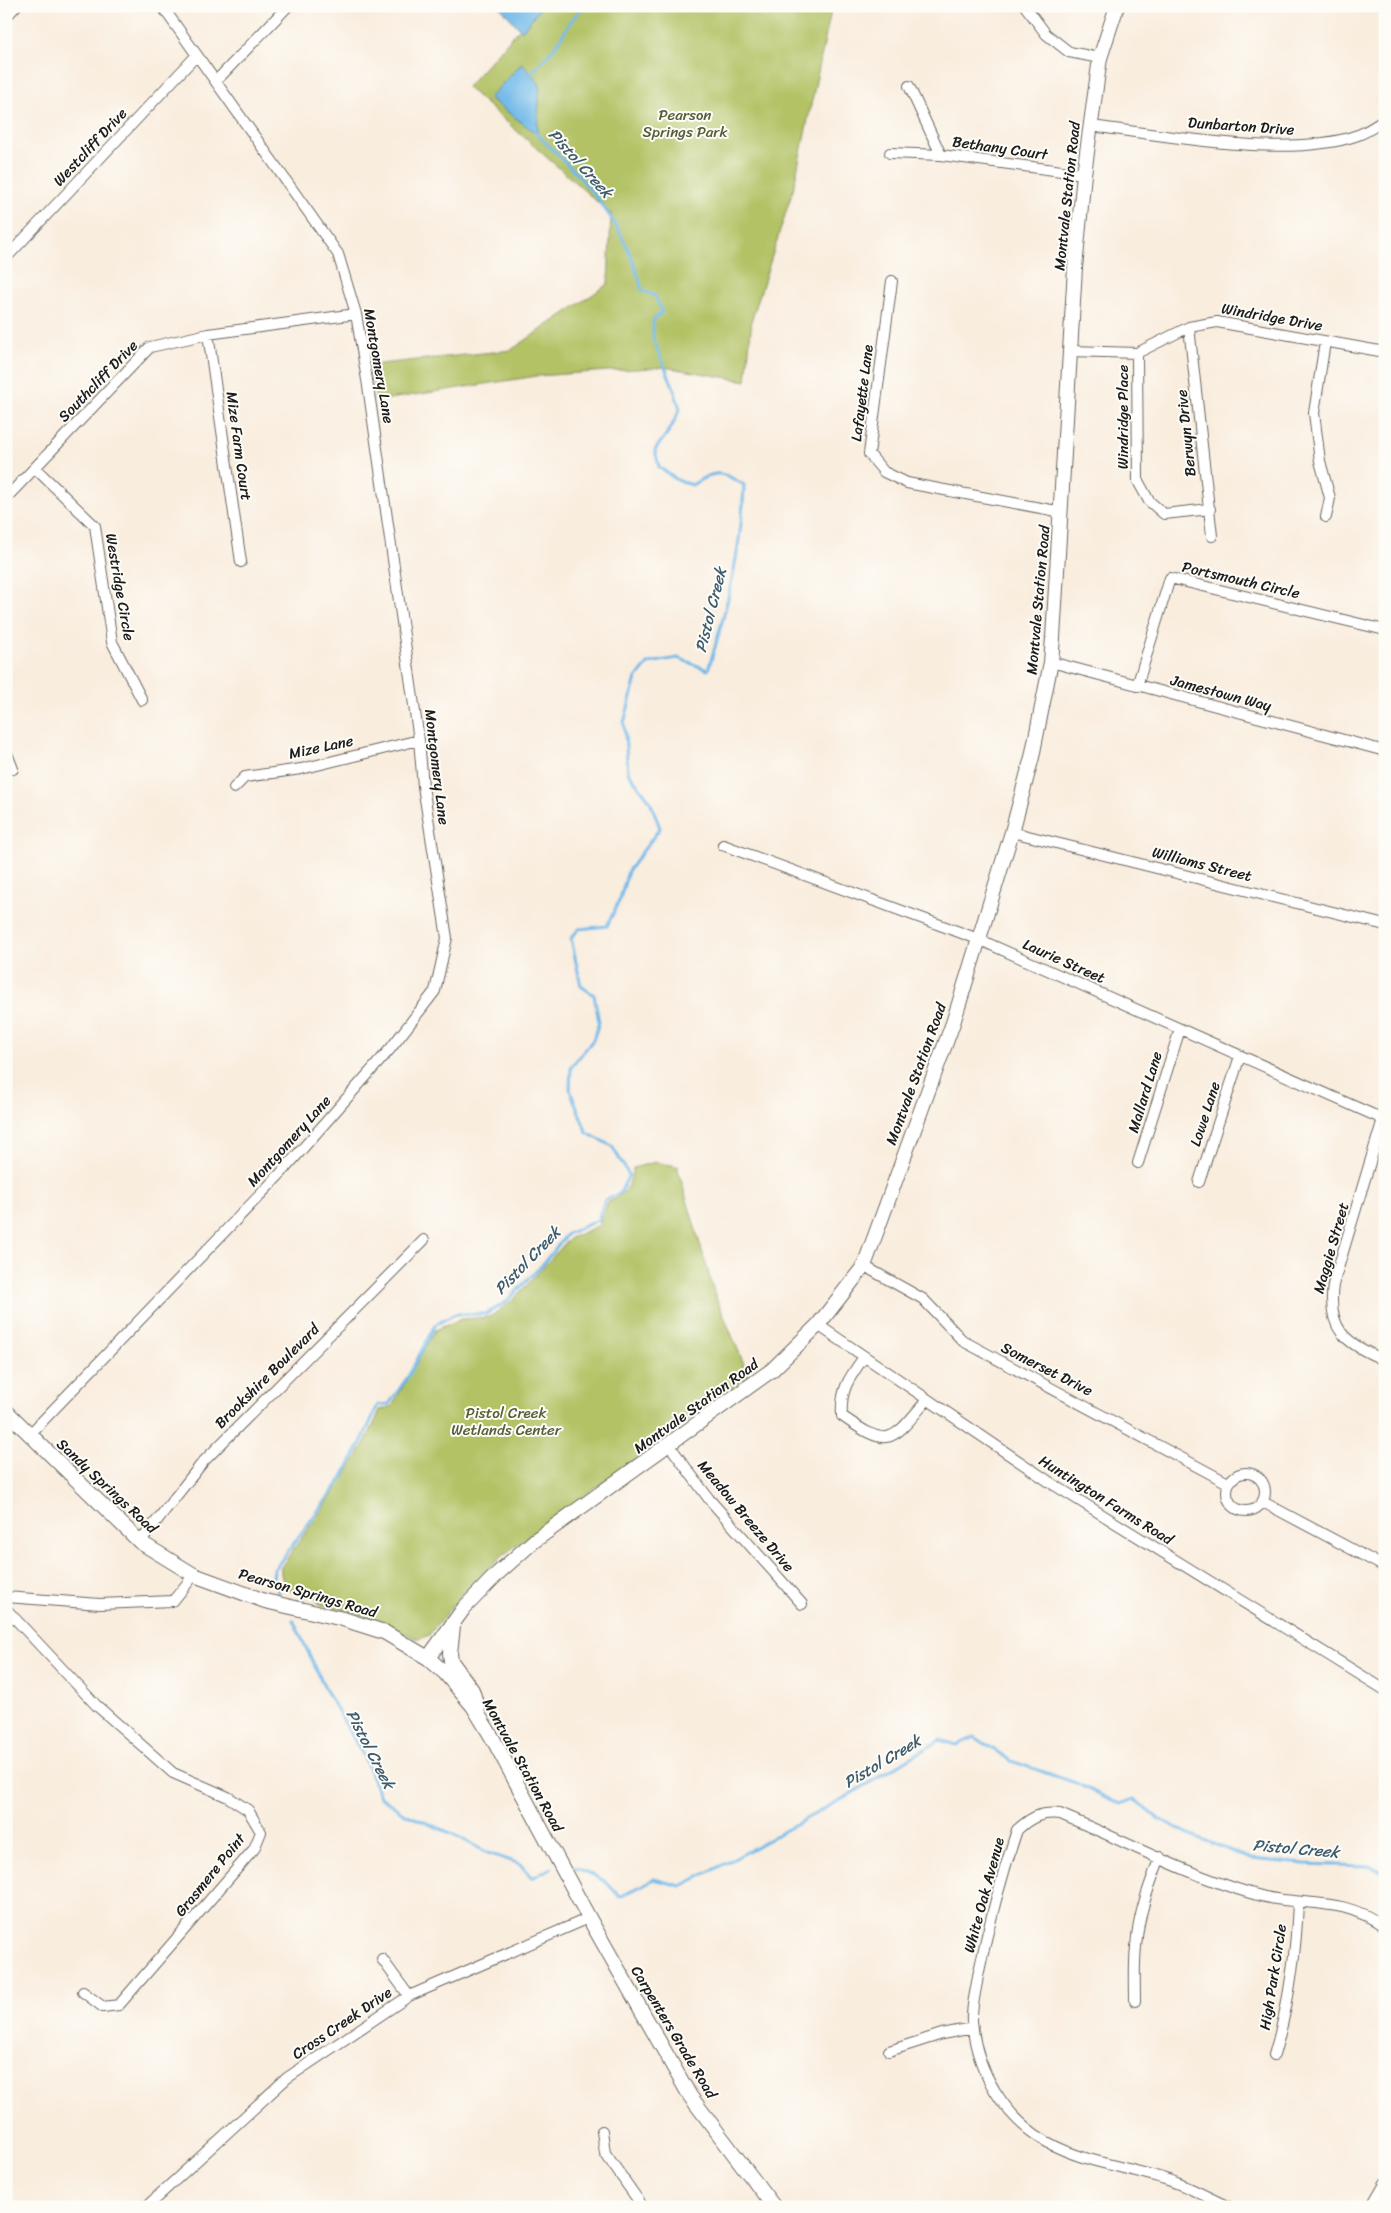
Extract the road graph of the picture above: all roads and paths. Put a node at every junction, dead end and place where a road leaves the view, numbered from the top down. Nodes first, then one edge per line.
1 (16, 6) edge
2 (162, 6) edge
3 (288, 6) edge
4 (1025, 6) edge
5 (1118, 6) edge
6 (6, 17) edge
7 (196, 56) junction
8 (1100, 58) junction
9 (216, 80) junction
10 (908, 86) dead end
11 (1385, 120) edge
12 (1090, 126) junction
13 (890, 153) dead end
14 (942, 155) junction
15 (1084, 174) junction
16 (6, 258) edge
17 (892, 281) dead end
18 (356, 314) junction
19 (1189, 327) junction
20 (208, 334) junction
21 (1325, 342) junction
22 (1071, 351) junction
23 (1385, 352) edge
24 (1137, 353) junction
25 (35, 468) junction
26 (6, 498) edge
27 (1210, 508) junction
28 (1062, 512) junction
29 (1326, 517) dead end
30 (1212, 536) dead end
31 (242, 562) dead end
32 (1385, 630) edge
33 (1051, 662) junction
34 (1137, 686) junction
35 (142, 700) dead end
36 (1385, 739) edge
37 (419, 740) junction
38 (1384, 750) edge
39 (6, 751) edge
40 (13, 769) dead end
41 (234, 788) dead end
42 (1012, 832) junction
43 (724, 845) dead end
44 (1385, 925) edge
45 (978, 939) junction
46 (1180, 1029) junction
47 (1240, 1056) junction
48 (1384, 1120) edge
49 (1138, 1163) dead end
50 (1199, 1182) dead end
51 (424, 1240) dead end
52 (864, 1266) junction
53 (818, 1325) junction
54 (864, 1357) junction
55 (1385, 1360) edge
56 (926, 1401) junction
57 (6, 1411) edge
58 (30, 1434) junction
59 (670, 1446) junction
60 (1228, 1483) junction
61 (1263, 1502) junction
62 (140, 1542) junction
63 (1385, 1567) edge
64 (194, 1575) junction
65 (6, 1597) edge
66 (802, 1604) dead end
67 (6, 1608) edge
68 (454, 1622) junction
69 (428, 1658) junction
70 (1385, 1690) edge
71 (481, 1719) junction
72 (1160, 1857) junction
73 (1298, 1902) junction
74 (589, 1918) junction
75 (1385, 1927) edge
76 (382, 1959) dead end
77 (83, 1992) dead end
78 (409, 1996) junction
79 (1135, 2001) dead end
80 (973, 2028) junction
81 (889, 2051) dead end
82 (1274, 2055) dead end
83 (602, 2132) dead end
84 (1385, 2183) edge
85 (153, 2205) edge
86 (642, 2207) edge
87 (774, 2207) edge
88 (1229, 2207) edge
89 (1371, 2207) edge

1 - 6 street
2 - 7 street, Montgomery Lane
3 - 9 street
4 - 8 street
5 - 8 street, Montvale Station Road
7 - 9 street, Montgomery Lane
7 - 16 street, Westcliff Drive
8 - 12 street, Montvale Station Road
9 - 18 street, Montgomery Lane
10 - 14 street
11 - 12 street, Dunbarton Drive
12 - 15 street, Montvale Station Road
13 - 14 street, Bethany Court
14 - 15 street, Bethany Court
15 - 22 street, Montvale Station Road
17 - 28 street, Lafayette Lane
18 - 20 street, Southcliff Drive
18 - 37 street, Montgomery Lane
19 - 21 street, Windridge Drive
19 - 24 street, Windridge Drive
19 - 27 street, Berwyn Drive
20 - 25 street, Southcliff Drive
20 - 31 street, Mize Farm Court
21 - 23 street, Windridge Drive
21 - 29 street
22 - 24 street, Windridge Drive
22 - 28 street, Montvale Station Road
24 - 27 street, Windridge Place
25 - 26 street, Southcliff Drive
25 - 35 street, Westridge Circle
27 - 30 street, Berwyn Drive
28 - 33 street, Montvale Station Road
32 - 34 street, Portsmouth Circle
33 - 34 street, Jamestown Way
33 - 42 street, Montvale Station Road
34 - 38 street, Jamestown Way
36 - 38 street
37 - 41 street, Mize Lane
37 - 58 street, Montgomery Lane
39 - 40 street
42 - 44 street, Williams Street
42 - 45 street, Montvale Station Road
43 - 45 street, Laurie Street
45 - 46 street, Laurie Street
45 - 52 street, Montvale Station Road
46 - 47 street, Laurie Street
46 - 49 street, Mallard Lane
47 - 48 street, Laurie Street
47 - 50 street, Lowe Lane
48 - 55 street, Maggie Street
51 - 62 street, Brookshire Boulevard
52 - 53 street, Montvale Station Road
52 - 60 street, Somerset Drive
53 - 54 street, Huntington Farms Road
53 - 59 street, Montvale Station Road
54 - 56 street, Huntington Farms Road
54 - 56 street
56 - 70 street, Huntington Farms Road
57 - 58 street, Sandy Springs Road
58 - 62 street, Sandy Springs Road
59 - 66 street, Meadow Breeze Drive
59 - 68 street, Montvale Station Road
60 - 61 street
60 - 61 street
61 - 63 street
62 - 64 street, Sandy Springs Road
64 - 65 street
64 - 69 street, Pearson Springs Road
67 - 77 street, Grasmere Point
68 - 69 street, Montvale Station Road
68 - 71 street
69 - 71 street, Montvale Station Road
71 - 74 street, Montvale Station Road
72 - 73 street, White Oak Avenue
72 - 79 street
72 - 80 street, White Oak Avenue
73 - 75 street, White Oak Avenue
73 - 82 street, High Park Circle
74 - 78 street, Cross Creek Drive
74 - 87 street, Carpenters Grade Road
76 - 78 street
78 - 85 street, Cross Creek Drive
80 - 81 street
80 - 88 street, White Oak Avenue
83 - 86 street
84 - 89 street

